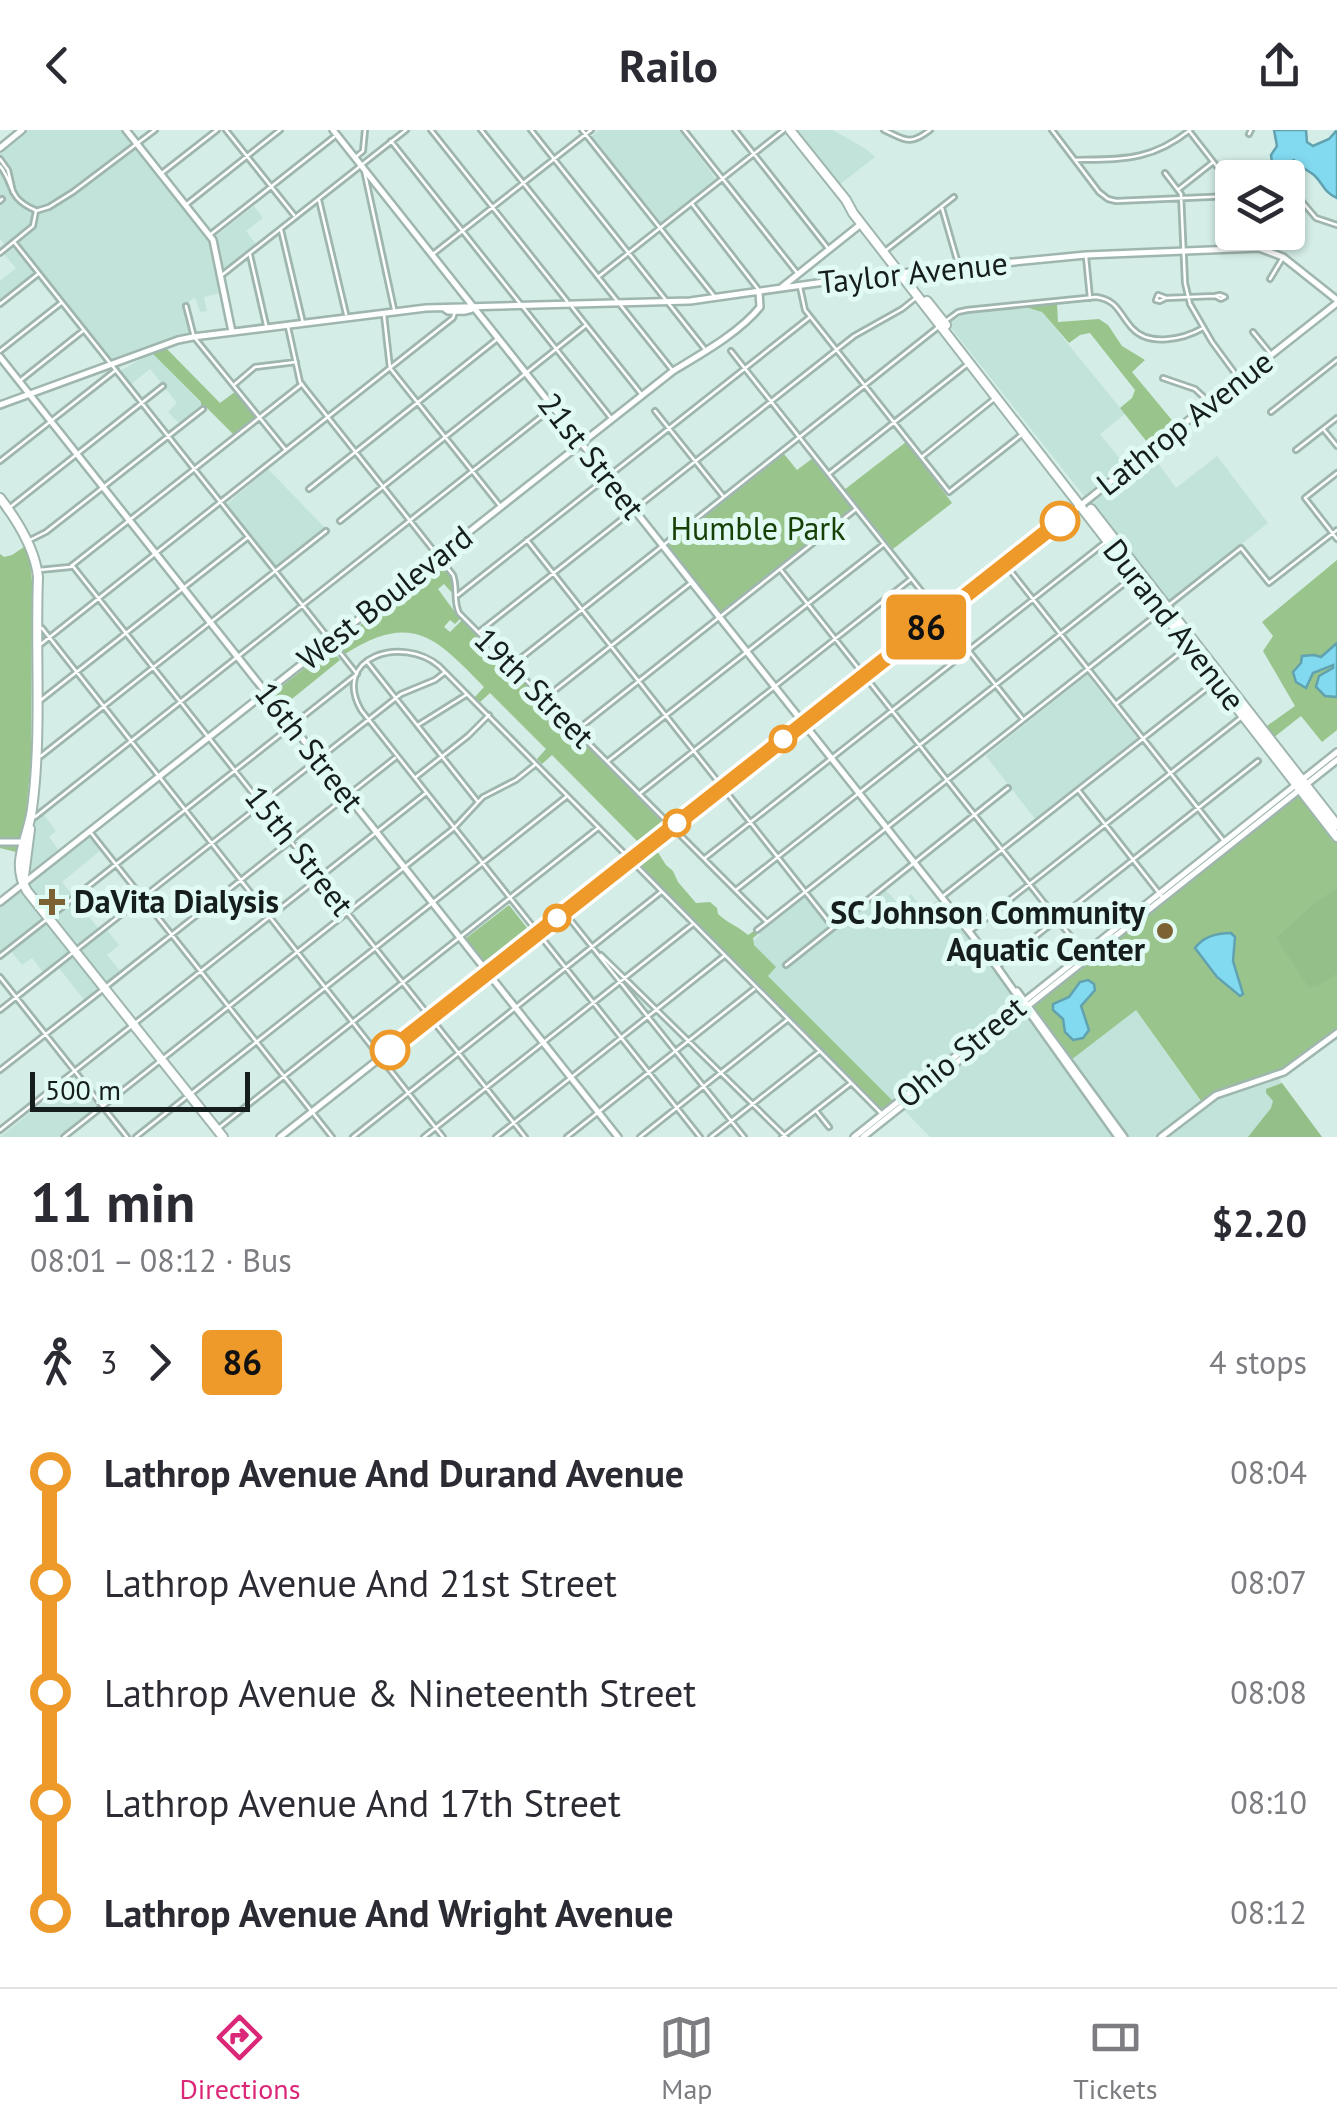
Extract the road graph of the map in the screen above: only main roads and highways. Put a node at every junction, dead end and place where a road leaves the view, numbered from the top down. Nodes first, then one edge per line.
1 (786, 130) edge
2 (916, 271) road end
3 (900, 273) junction
4 (911, 282) junction
5 (942, 325) junction
6 (0, 498) edge
7 (1083, 503) junction
8 (1112, 542) junction
9 (1165, 608) junction
10 (30, 819) junction
11 (1336, 827) edge
12 (22, 845) junction
13 (26, 862) junction
14 (23, 884) junction
15 (218, 1133) edge

1 - 3 main road, Durand Avenue
2 - 4 main road
3 - 4 main road, Durand Avenue
3 - 5 main road, Durand Avenue
4 - 5 main road, Durand Avenue
5 - 7 main road, Durand Avenue
5 - 7 main road, Durand Avenue
6 - 10 main road
7 - 8 main road, Durand Avenue
8 - 9 main road, Durand Avenue
8 - 9 main road, Durand Avenue
9 - 11 main road, Durand Avenue
10 - 12 main road
10 - 13 main road
12 - 13 main road
12 - 14 main road
13 - 14 main road
14 - 15 main road

